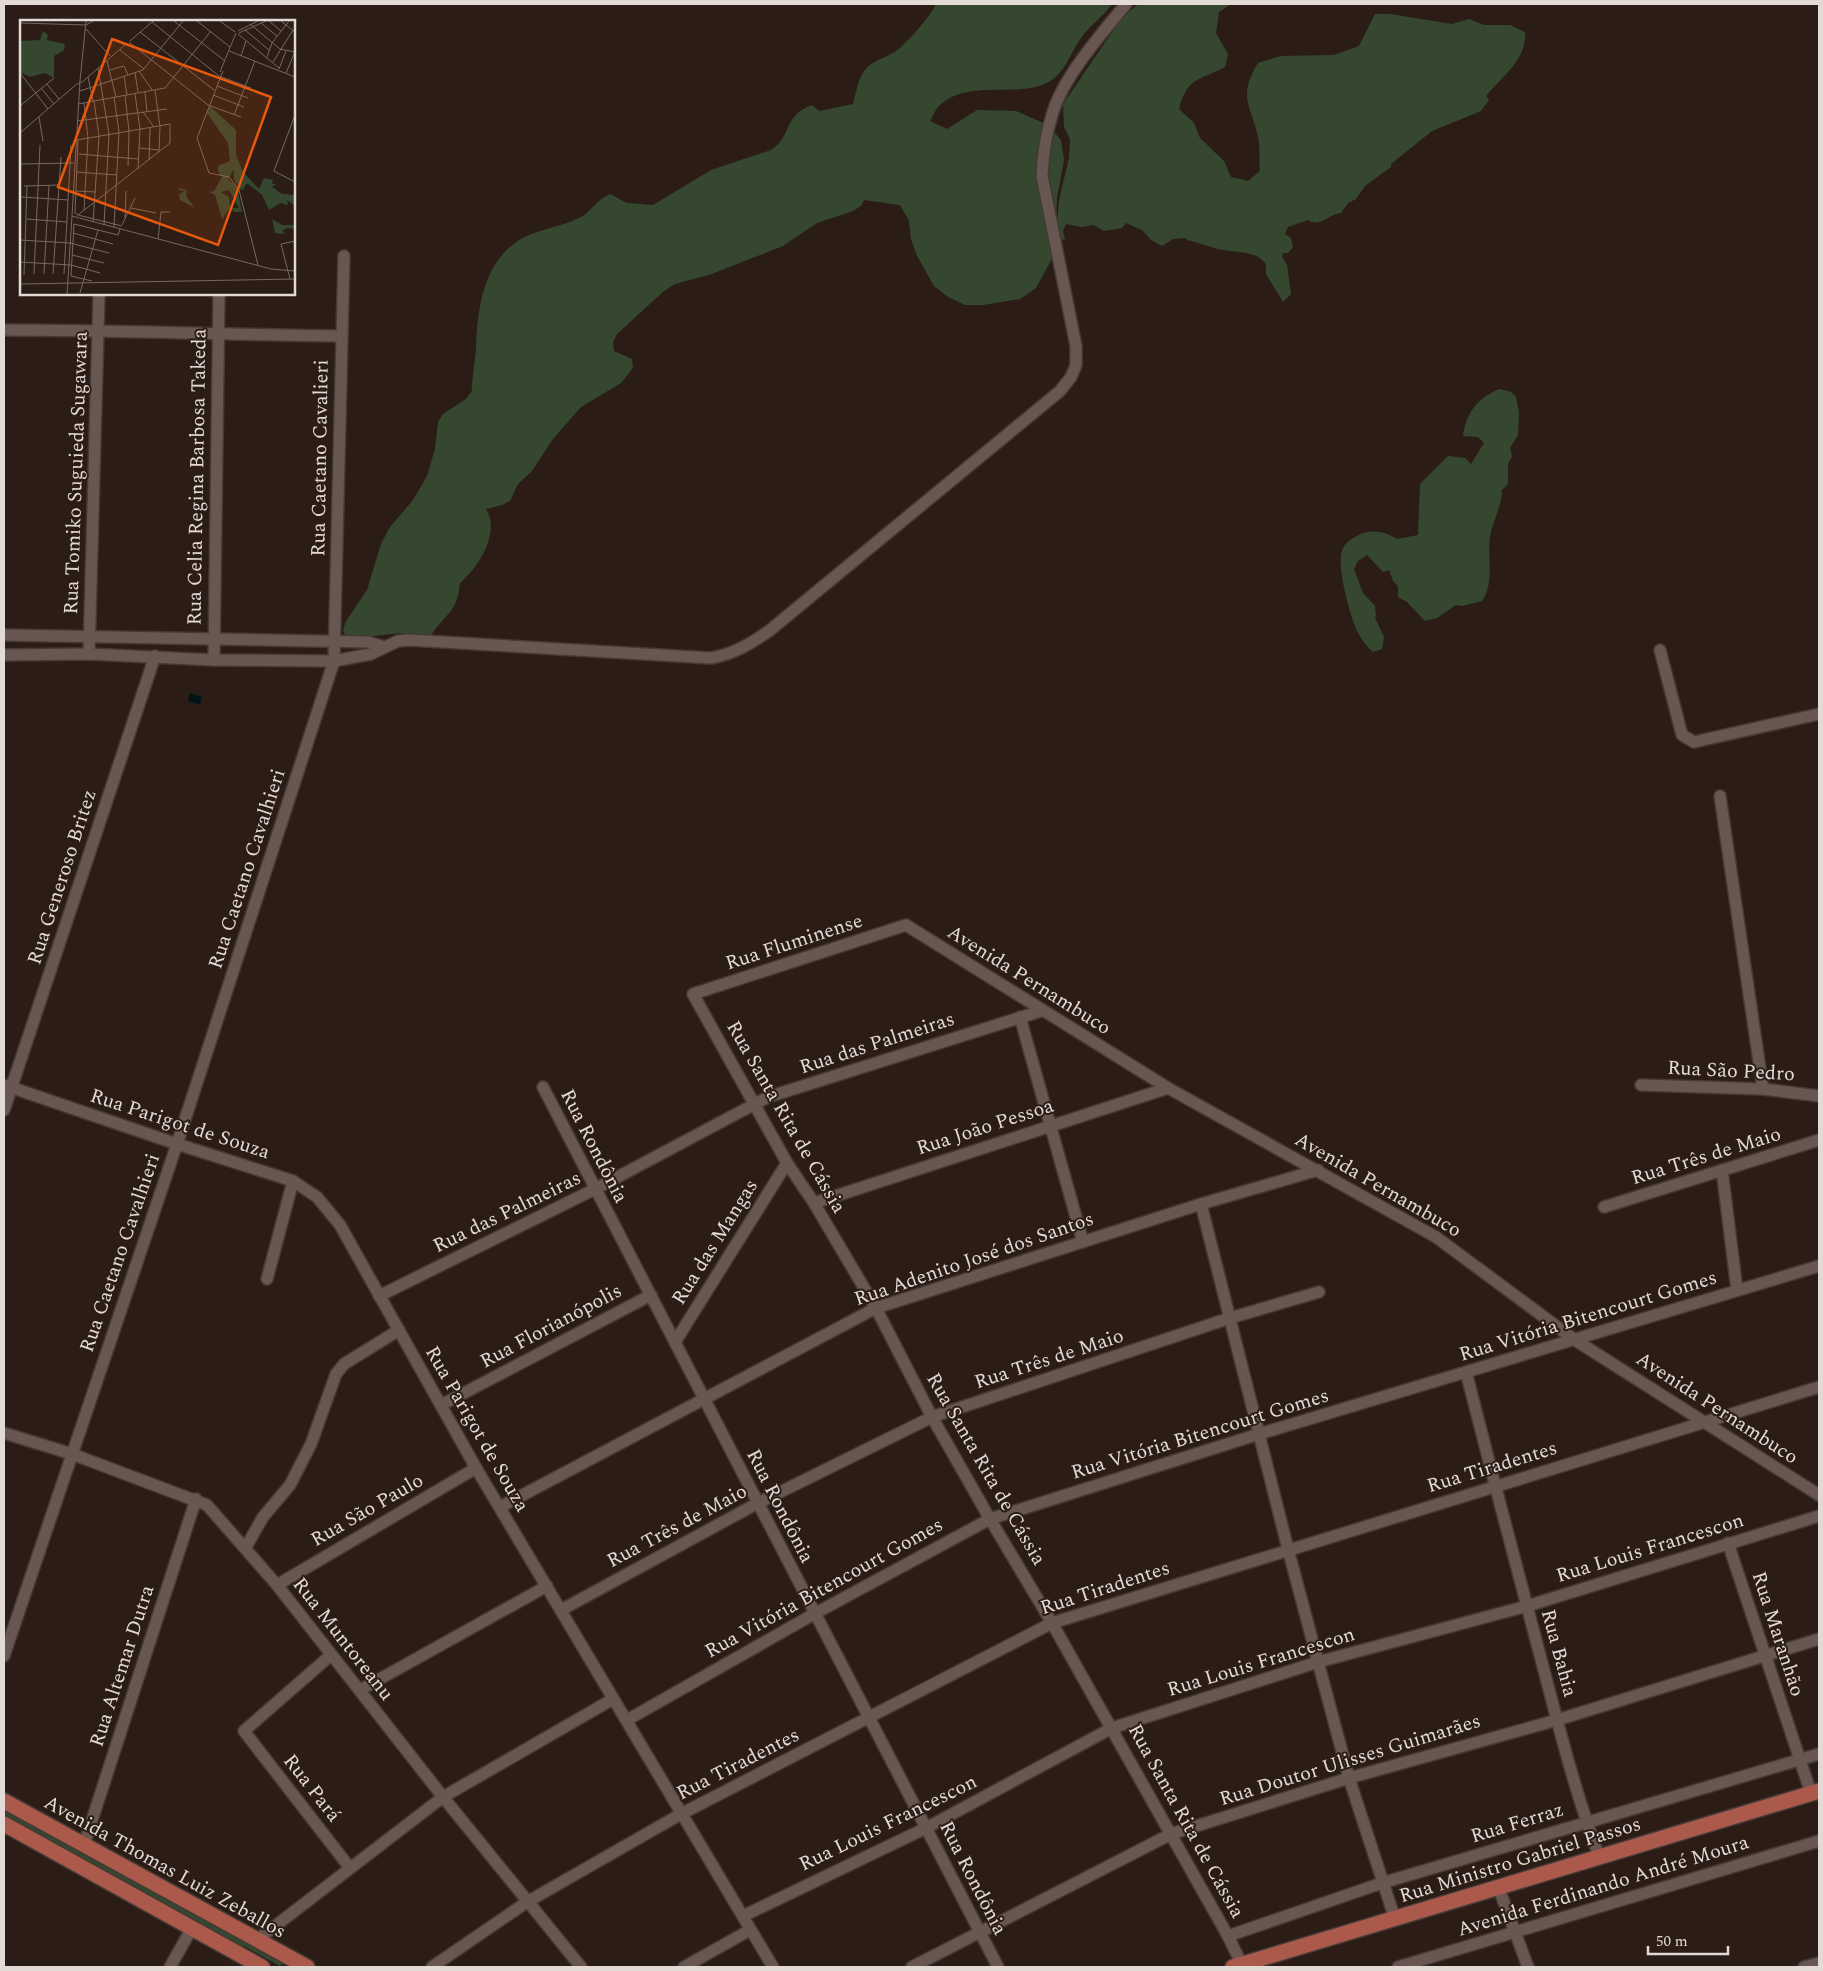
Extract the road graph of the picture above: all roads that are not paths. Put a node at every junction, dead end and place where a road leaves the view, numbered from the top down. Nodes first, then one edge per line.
1 (1126, 4) edge
2 (344, 256) dead end
3 (99, 295) edge
4 (219, 295) edge
5 (4, 330) edge
6 (99, 330) junction
7 (218, 335) junction
8 (341, 336) junction
9 (4, 635) edge
10 (90, 636) junction
11 (214, 640) junction
12 (336, 642) junction
13 (384, 647) junction
14 (1660, 650) dead end
15 (90, 654) junction
16 (4, 655) edge
17 (155, 656) junction
18 (214, 660) junction
19 (334, 661) junction
20 (1819, 714) edge
21 (1720, 796) dead end
22 (906, 925) joint
23 (693, 994) joint
24 (1041, 1011) junction
25 (1020, 1017) junction
26 (1641, 1085) dead end
27 (8, 1086) edge
28 (543, 1087) dead end
29 (1168, 1088) junction
30 (1763, 1089) junction
31 (1819, 1096) edge
32 (756, 1106) junction
33 (4, 1110) edge
34 (1050, 1126) junction
35 (1819, 1140) edge
36 (177, 1144) junction
37 (788, 1163) junction
38 (1318, 1170) junction
39 (1722, 1170) junction
40 (293, 1181) junction
41 (595, 1189) junction
42 (814, 1203) junction
43 (1201, 1204) junction
44 (1604, 1208) dead end
45 (1083, 1242) junction
46 (1819, 1266) edge
47 (267, 1279) dead end
48 (1737, 1290) junction
49 (1319, 1292) dead end
50 (651, 1295) junction
51 (379, 1296) junction
52 (876, 1308) junction
53 (1230, 1318) junction
54 (399, 1330) junction
55 (1575, 1340) junction
56 (675, 1342) junction
57 (1466, 1372) junction
58 (1819, 1387) edge
59 (705, 1400) junction
60 (442, 1404) junction
61 (932, 1417) junction
62 (1704, 1421) junction
63 (4, 1433) edge
64 (1259, 1434) junction
65 (72, 1454) junction
66 (476, 1468) junction
67 (1494, 1487) junction
68 (1819, 1496) edge
69 (196, 1500) junction
70 (758, 1503) junction
71 (500, 1507) junction
72 (1819, 1516) edge
73 (990, 1519) junction
74 (1728, 1543) junction
75 (246, 1547) junction
76 (1288, 1550) junction
77 (277, 1585) junction
78 (547, 1586) junction
79 (1527, 1606) junction
80 (561, 1610) junction
81 (814, 1614) junction
82 (1052, 1622) junction
83 (1819, 1639) edge
84 (332, 1655) junction
85 (4, 1656) edge
86 (1766, 1656) junction
87 (1318, 1662) junction
88 (360, 1690) junction
89 (613, 1699) junction
90 (869, 1718) junction
91 (628, 1720) junction
92 (1557, 1720) junction
93 (1112, 1728) junction
94 (1819, 1754) edge
95 (1799, 1760) junction
96 (1349, 1778) junction
97 (1815, 1792) edge
98 (443, 1797) junction
99 (4, 1801) edge
100 (682, 1814) junction
101 (1586, 1822) junction
102 (4, 1824) edge
103 (926, 1828) junction
104 (1171, 1834) junction
105 (1819, 1841) edge
106 (84, 1845) junction
107 (1599, 1856) junction
108 (350, 1868) junction
109 (1382, 1883) junction
110 (1498, 1889) junction
111 (527, 1902) junction
112 (742, 1916) junction
113 (1395, 1919) junction
114 (192, 1928) junction
115 (750, 1930) junction
116 (980, 1933) junction
117 (1515, 1933) junction
118 (1228, 1936) junction
119 (257, 1940) junction
120 (290, 1963) edge
121 (1819, 1963) edge
122 (1238, 1966) edge
123 (170, 1967) edge
124 (262, 1967) edge
125 (307, 1967) edge
126 (432, 1967) edge
127 (581, 1967) edge
128 (684, 1967) edge
129 (773, 1967) edge
130 (912, 1967) edge
131 (998, 1967) edge
132 (1398, 1967) edge
133 (1528, 1967) edge
134 (1804, 1967) edge

1 - 13 street
2 - 8 street, Rua Caetano Cavalieri
3 - 6 street, Rua Tomiko Suguieda Sugawara
4 - 7 street, Rua Celia Regina Barbosa Takeda
5 - 6 street
6 - 7 street
6 - 10 street, Rua Tomiko Suguieda Sugawara
7 - 8 street
7 - 11 street, Rua Celia Regina Barbosa Takeda
8 - 12 street, Rua Caetano Cavalieri
9 - 10 street
10 - 11 street
10 - 15 street, Rua Tomiko Suguieda Sugawara
11 - 12 street
11 - 18 street, Rua Celia Regina Barbosa Takeda
12 - 13 street
12 - 19 street, Rua Caetano Cavalieri
13 - 19 street
14 - 20 street
15 - 16 street
15 - 17 street
17 - 18 street
17 - 27 street, Rua Generoso Britez
18 - 19 street
19 - 36 street, Rua Caetano Cavalhieri
21 - 30 street
22 - 23 street, Rua Fluminense
22 - 24 street, Avenida Pernambuco
23 - 32 street, Rua Santa Rita de Cássia
24 - 25 street, Rua das Palmeiras
24 - 29 street, Avenida Pernambuco
25 - 32 street, Rua das Palmeiras
25 - 34 street
26 - 30 street, Rua São Pedro
27 - 33 street, Rua Generoso Britez
27 - 36 street, Rua Parigot de Souza
28 - 41 street, Rua Rondônia
29 - 34 street, Rua João Pessoa
29 - 38 street, Avenida Pernambuco
30 - 31 street, Rua São Pedro
32 - 37 street, Rua Santa Rita de Cássia
32 - 41 street, Rua das Palmeiras
34 - 42 street, Rua João Pessoa
34 - 45 street
35 - 39 street, Rua Três de Maio
36 - 40 street, Rua Parigot de Souza
36 - 65 street, Rua Caetano Cavalhieri
37 - 42 street, Rua Santa Rita de Cássia
37 - 56 street, Rua das Mangas
38 - 43 street, Rua Adenito José dos Santos
38 - 55 street, Avenida Pernambuco
39 - 44 street, Rua Três de Maio
39 - 48 street
40 - 47 street
40 - 51 street, Rua Parigot de Souza
41 - 50 street, Rua Rondônia
41 - 51 street, Rua das Palmeiras
42 - 52 street, Rua Santa Rita de Cássia
43 - 45 street, Rua Adenito José dos Santos
43 - 53 street
45 - 52 street, Rua Adenito José dos Santos
46 - 48 street, Rua Vitória Bitencourt Gomes
48 - 55 street, Rua Vitória Bitencourt Gomes
49 - 53 street, Rua Três de Maio
50 - 56 street, Rua Rondônia
50 - 60 street, Rua Florianópolis
51 - 54 street, Rua Parigot de Souza
52 - 59 street, Rua Adenito José dos Santos
52 - 61 street, Rua Santa Rita de Cássia
53 - 61 street, Rua Três de Maio
53 - 64 street
54 - 60 street, Rua Parigot de Souza
54 - 75 street
55 - 57 street, Rua Vitória Bitencourt Gomes
55 - 62 street, Avenida Pernambuco
56 - 59 street, Rua Rondônia
57 - 64 street, Rua Vitória Bitencourt Gomes
57 - 67 street, Rua Bahia
58 - 62 street, Rua Tiradentes
59 - 70 street, Rua Rondônia
59 - 71 street, Rua Adenito José dos Santos
60 - 66 street, Rua Parigot de Souza
61 - 70 street, Rua Três de Maio
61 - 73 street, Rua Santa Rita de Cássia
62 - 67 street, Rua Tiradentes
62 - 68 street, Avenida Pernambuco
63 - 65 street, Rua Muntoreanu
64 - 73 street, Rua Vitória Bitencourt Gomes
64 - 76 street
65 - 69 street, Rua Muntoreanu
65 - 85 street, Rua Caetano Cavalhieri
66 - 71 street, Rua Parigot de Souza
66 - 77 street, Rua São Paulo
67 - 76 street, Rua Tiradentes
67 - 79 street, Rua Bahia
69 - 75 street, Rua Muntoreanu
69 - 106 street, Rua Altemar Dutra
70 - 80 street, Rua Três de Maio
70 - 81 street, Rua Rondônia
71 - 78 street, Rua Parigot de Souza
72 - 74 street, Rua Louis Francescon
73 - 81 street, Rua Vitória Bitencourt Gomes
73 - 82 street, Rua Santa Rita de Cássia
74 - 79 street, Rua Louis Francescon
74 - 86 street, Rua Maranhão
75 - 77 street, Rua Muntoreanu
76 - 82 street, Rua Tiradentes
76 - 87 street
77 - 84 street, Rua Muntoreanu
78 - 80 street, Rua Parigot de Souza
78 - 88 street
79 - 87 street, Rua Louis Francescon
79 - 92 street, Rua Bahia
80 - 89 street, Rua Parigot de Souza
81 - 90 street, Rua Rondônia
81 - 91 street, Rua Vitória Bitencourt Gomes
82 - 90 street, Rua Tiradentes
82 - 93 street, Rua Santa Rita de Cássia
83 - 86 street, Rua Doutor Ulisses Guimarães
84 - 88 street, Rua Muntoreanu
84 - 108 street, Rua Pará
86 - 92 street, Rua Doutor Ulisses Guimarães
86 - 95 street, Rua Maranhão
87 - 93 street, Rua Louis Francescon
87 - 96 street
88 - 98 street, Rua Muntoreanu
89 - 91 street, Rua Parigot de Souza
89 - 98 street
90 - 100 street, Rua Tiradentes
90 - 103 street, Rua Rondônia
91 - 100 street, Rua Parigot de Souza
92 - 96 street, Rua Doutor Ulisses Guimarães
92 - 101 street, Rua Bahia
93 - 103 street, Rua Louis Francescon
93 - 104 street, Rua Santa Rita de Cássia
94 - 95 street, Rua Ferraz
95 - 97 street, Rua Maranhão
95 - 101 street, Rua Ferraz
96 - 104 street, Rua Doutor Ulisses Guimarães
96 - 109 street
97 - 107 main road, Rua Ministro Gabriel Passos
98 - 108 street
98 - 111 street, Rua Muntoreanu
99 - 106 main road, Avenida Thomas Luiz Zeballos
100 - 111 street, Rua Tiradentes
100 - 112 street, Rua Parigot de Souza
101 - 107 street, Rua Bahia
101 - 109 street, Rua Ferraz
102 - 114 main road, Avenida Thomas Luiz Zeballos
103 - 112 street, Rua Louis Francescon
103 - 116 street, Rua Rondônia
104 - 116 street, Rua Doutor Ulisses Guimarães
104 - 118 street, Rua Santa Rita de Cássia
105 - 117 street, Avenida Ferdinando André Moura
106 - 119 main road, Avenida Thomas Luiz Zeballos
107 - 110 main road, Rua Ministro Gabriel Passos
108 - 119 street
109 - 113 street
109 - 118 street, Rua Ferraz
110 - 113 main road, Rua Ministro Gabriel Passos
110 - 117 street
111 - 126 street, Rua Tiradentes
111 - 127 street, Rua Muntoreanu
112 - 115 street, Rua Parigot de Souza
113 - 122 main road, Rua Ministro Gabriel Passos
114 - 123 street
114 - 124 main road, Avenida Thomas Luiz Zeballos
115 - 128 street
115 - 129 street, Rua Parigot de Souza
116 - 130 street, Rua Doutor Ulisses Guimarães
116 - 131 street, Rua Rondônia
117 - 132 street, Avenida Ferdinando André Moura
117 - 133 street
118 - 122 street, Rua Santa Rita de Cássia
119 - 120 main road, Avenida Thomas Luiz Zeballos
120 - 125 main road, Avenida Thomas Luiz Zeballos
121 - 134 street

